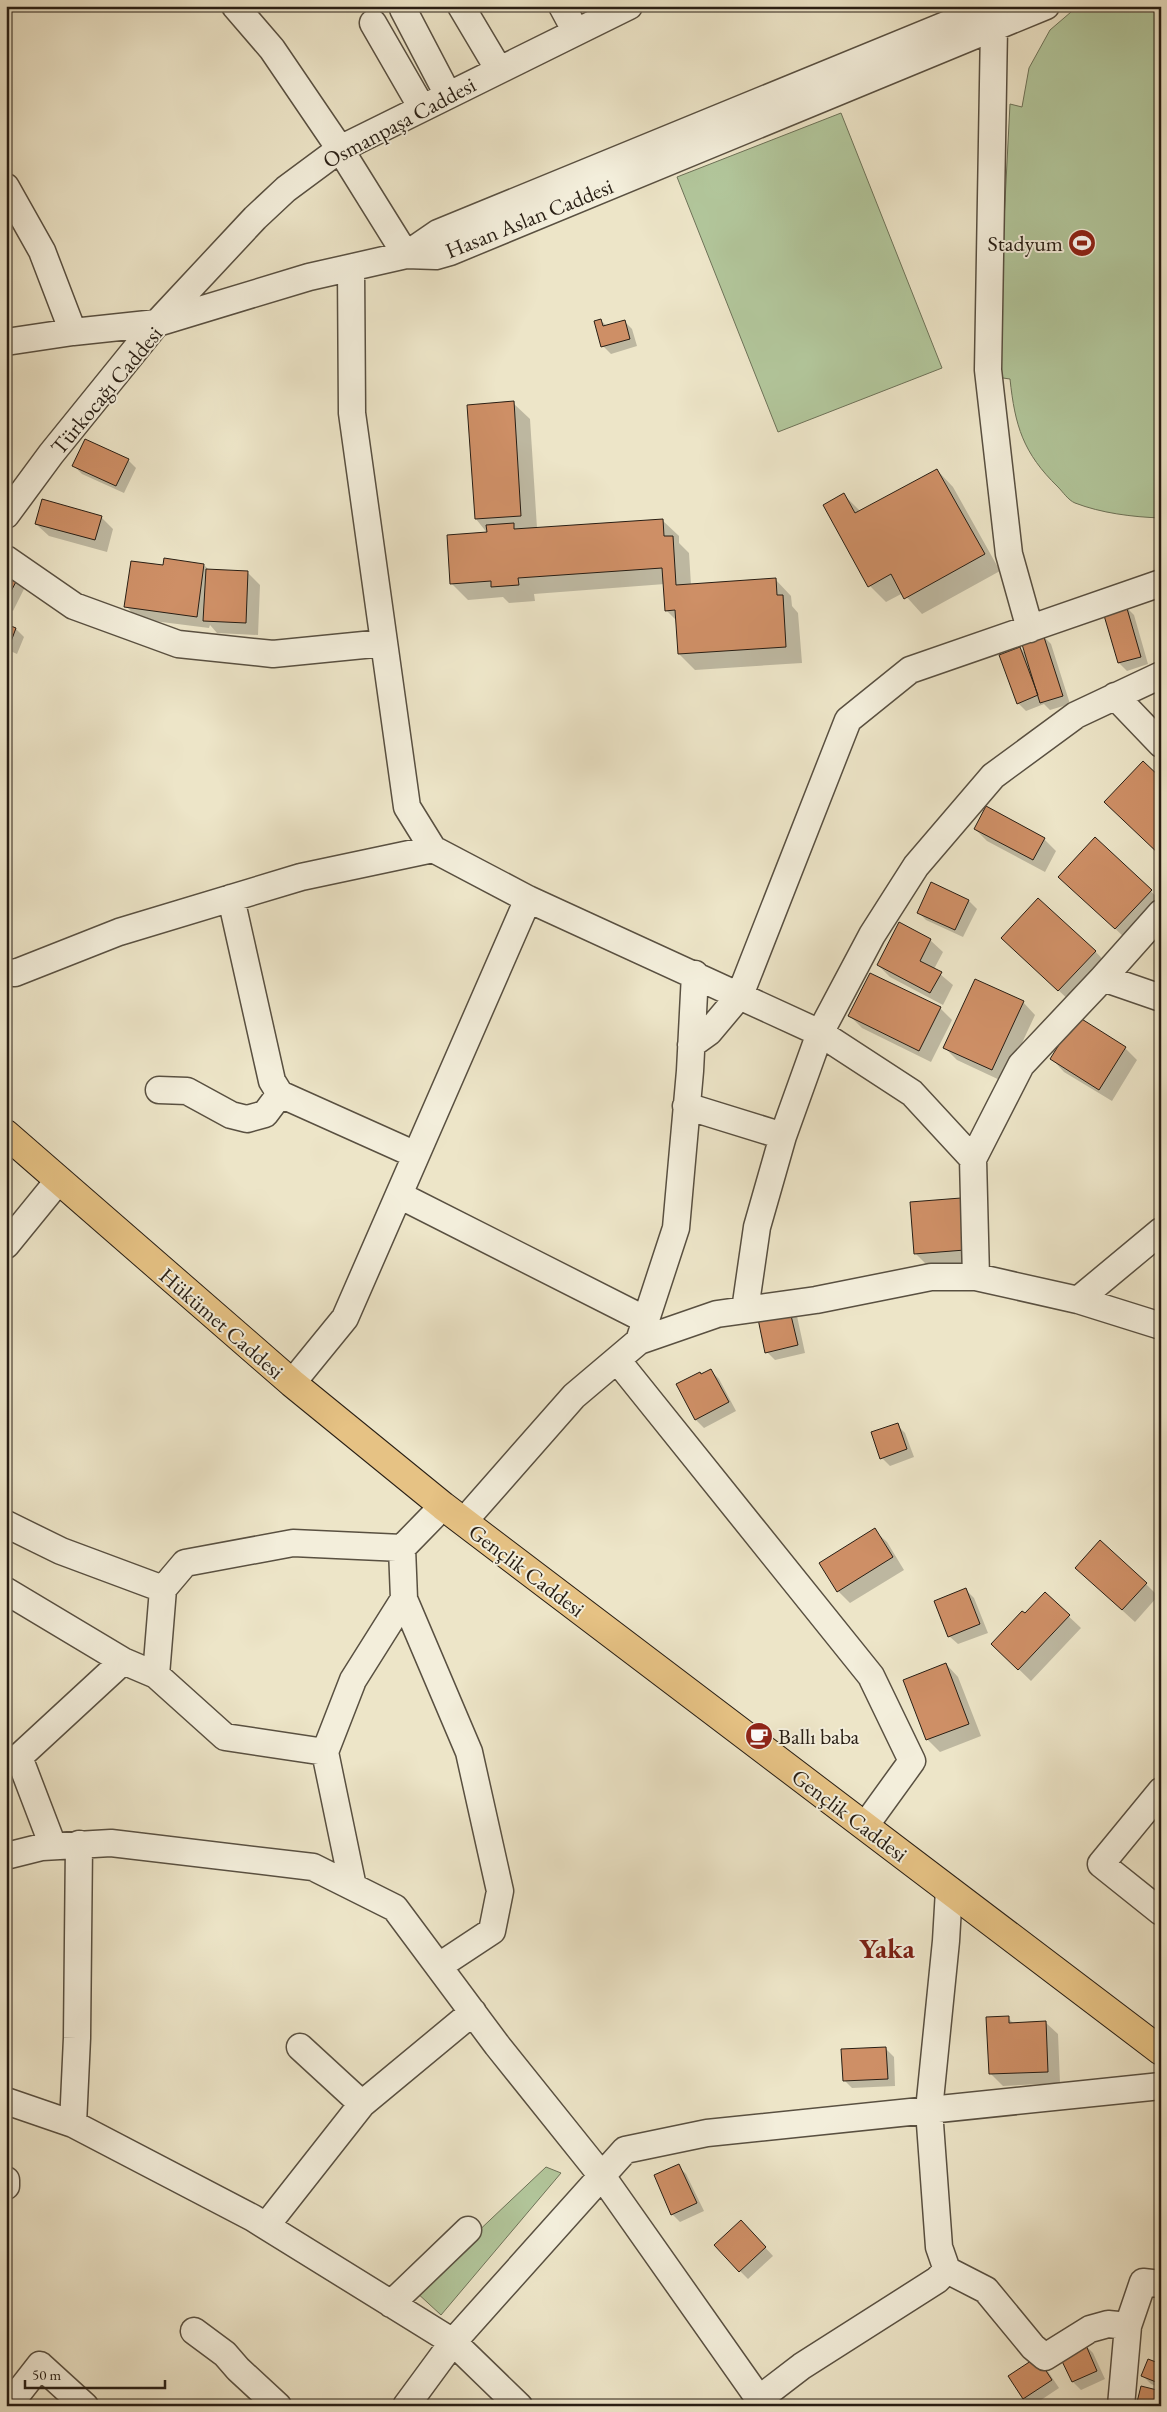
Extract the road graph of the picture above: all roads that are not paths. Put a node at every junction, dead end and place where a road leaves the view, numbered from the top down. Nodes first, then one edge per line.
1 (235, 6) edge
2 (461, 6) edge
3 (562, 6) edge
4 (630, 6) edge
5 (1046, 6) edge
6 (403, 9) dead end
7 (993, 17) edge
8 (373, 23) dead end
9 (576, 32) junction
10 (499, 70) junction
11 (448, 95) junction
12 (422, 108) junction
13 (340, 149) junction
14 (6, 187) edge
15 (406, 255) junction
16 (351, 268) junction
17 (157, 323) junction
18 (73, 332) junction
19 (6, 342) edge
20 (6, 515) edge
21 (6, 559) edge
22 (1161, 583) edge
23 (1030, 629) junction
24 (384, 642) junction
25 (1161, 675) edge
26 (1116, 696) junction
27 (1161, 744) edge
28 (432, 849) junction
29 (231, 898) junction
30 (528, 899) junction
31 (1161, 913) edge
32 (6, 972) edge
33 (695, 974) junction
34 (1103, 978) junction
35 (740, 995) junction
36 (1161, 998) edge
37 (820, 1033) junction
38 (691, 1045) junction
39 (159, 1090) dead end
40 (280, 1094) junction
41 (686, 1106) junction
42 (6, 1134) edge
43 (784, 1136) junction
44 (416, 1155) junction
45 (973, 1159) junction
46 (59, 1180) junction
47 (399, 1195) junction
48 (1161, 1232) edge
49 (6, 1245) edge
50 (976, 1277) junction
51 (1078, 1300) junction
52 (745, 1310) junction
53 (1161, 1326) edge
54 (643, 1330) junction
55 (617, 1360) junction
56 (292, 1383) junction
57 (453, 1514) junction
58 (6, 1524) edge
59 (402, 1548) junction
60 (163, 1589) junction
61 (6, 1591) edge
62 (404, 1599) junction
63 (123, 1662) junction
64 (156, 1675) junction
65 (326, 1752) junction
66 (1161, 1791) edge
67 (865, 1826) junction
68 (79, 1844) junction
69 (53, 1846) junction
70 (6, 1856) edge
71 (353, 1887) junction
72 (949, 1890) junction
73 (1161, 1912) edge
74 (439, 1966) junction
75 (473, 2012) junction
76 (300, 2047) dead end
77 (1161, 2051) edge
78 (1161, 2086) edge
79 (6, 2101) edge
80 (362, 2104) junction
81 (928, 2110) junction
82 (73, 2124) junction
83 (602, 2176) junction
84 (6, 2180) edge
85 (6, 2186) edge
86 (266, 2226) junction
87 (468, 2230) dead end
88 (947, 2270) junction
89 (1161, 2284) edge
90 (391, 2304) junction
91 (1128, 2326) junction
92 (194, 2331) dead end
93 (453, 2342) junction
94 (762, 2402) edge
95 (8, 2406) edge
96 (85, 2406) edge
97 (278, 2406) edge
98 (406, 2406) edge
99 (519, 2406) edge
100 (1121, 2406) edge

1 - 13 street
2 - 10 street
3 - 9 street
4 - 9 street, Osmanpaşa Caddesi
5 - 7 street, Hasan Aslan Caddesi
6 - 11 street
7 - 15 street, Hasan Aslan Caddesi
7 - 23 street
8 - 12 street
9 - 10 street, Osmanpaşa Caddesi
10 - 11 street, Osmanpaşa Caddesi
11 - 12 street, Osmanpaşa Caddesi
12 - 13 street, Osmanpaşa Caddesi
13 - 15 street
13 - 17 street, Osmanpaşa Caddesi
14 - 18 street
15 - 16 street, Türkocağı Caddesi
16 - 17 street, Türkocağı Caddesi
16 - 24 street
17 - 18 street
17 - 20 street, Türkocağı Caddesi
18 - 19 street
21 - 24 street
22 - 23 street
23 - 35 street
24 - 28 street
25 - 26 street
26 - 27 street
26 - 37 street
28 - 29 street
28 - 30 street
29 - 32 street
29 - 40 street
30 - 33 street
30 - 44 street
31 - 34 street
33 - 35 street
33 - 38 street
34 - 36 street
34 - 45 street
35 - 37 street
35 - 38 street
37 - 43 street
37 - 45 street
38 - 41 street
39 - 40 street
40 - 44 street
41 - 43 street
41 - 54 street
42 - 46 main road, Hükümet Caddesi
43 - 52 street
44 - 47 street
45 - 50 street
46 - 49 street
46 - 56 main road, Hükümet Caddesi
47 - 54 street
47 - 56 street
48 - 51 street
50 - 51 street
50 - 52 street
51 - 53 street
52 - 54 street
54 - 55 street
55 - 57 street
55 - 67 street
56 - 57 main road, Hükümet Caddesi
57 - 59 street
57 - 67 main road, Gençlik Caddesi
58 - 60 street
59 - 60 street
59 - 62 street
60 - 64 street
61 - 63 street
62 - 65 street
62 - 74 street
63 - 64 street
63 - 69 street
64 - 65 street
65 - 71 street
66 - 73 street
67 - 72 main road, Gençlik Caddesi
68 - 69 street
68 - 71 street
68 - 82 street
69 - 70 street
71 - 74 street
72 - 77 main road, Gençlik Caddesi
72 - 81 street
74 - 75 street
75 - 80 street
75 - 83 street
76 - 80 street
78 - 81 street
79 - 82 street
80 - 86 street
81 - 83 street
81 - 88 street
82 - 86 street
83 - 93 street
83 - 94 street
84 - 85 street
86 - 90 street
87 - 90 street
88 - 91 street
88 - 94 street
89 - 91 street
90 - 93 street
91 - 100 street
92 - 97 street
93 - 98 street
93 - 99 street
95 - 96 street

